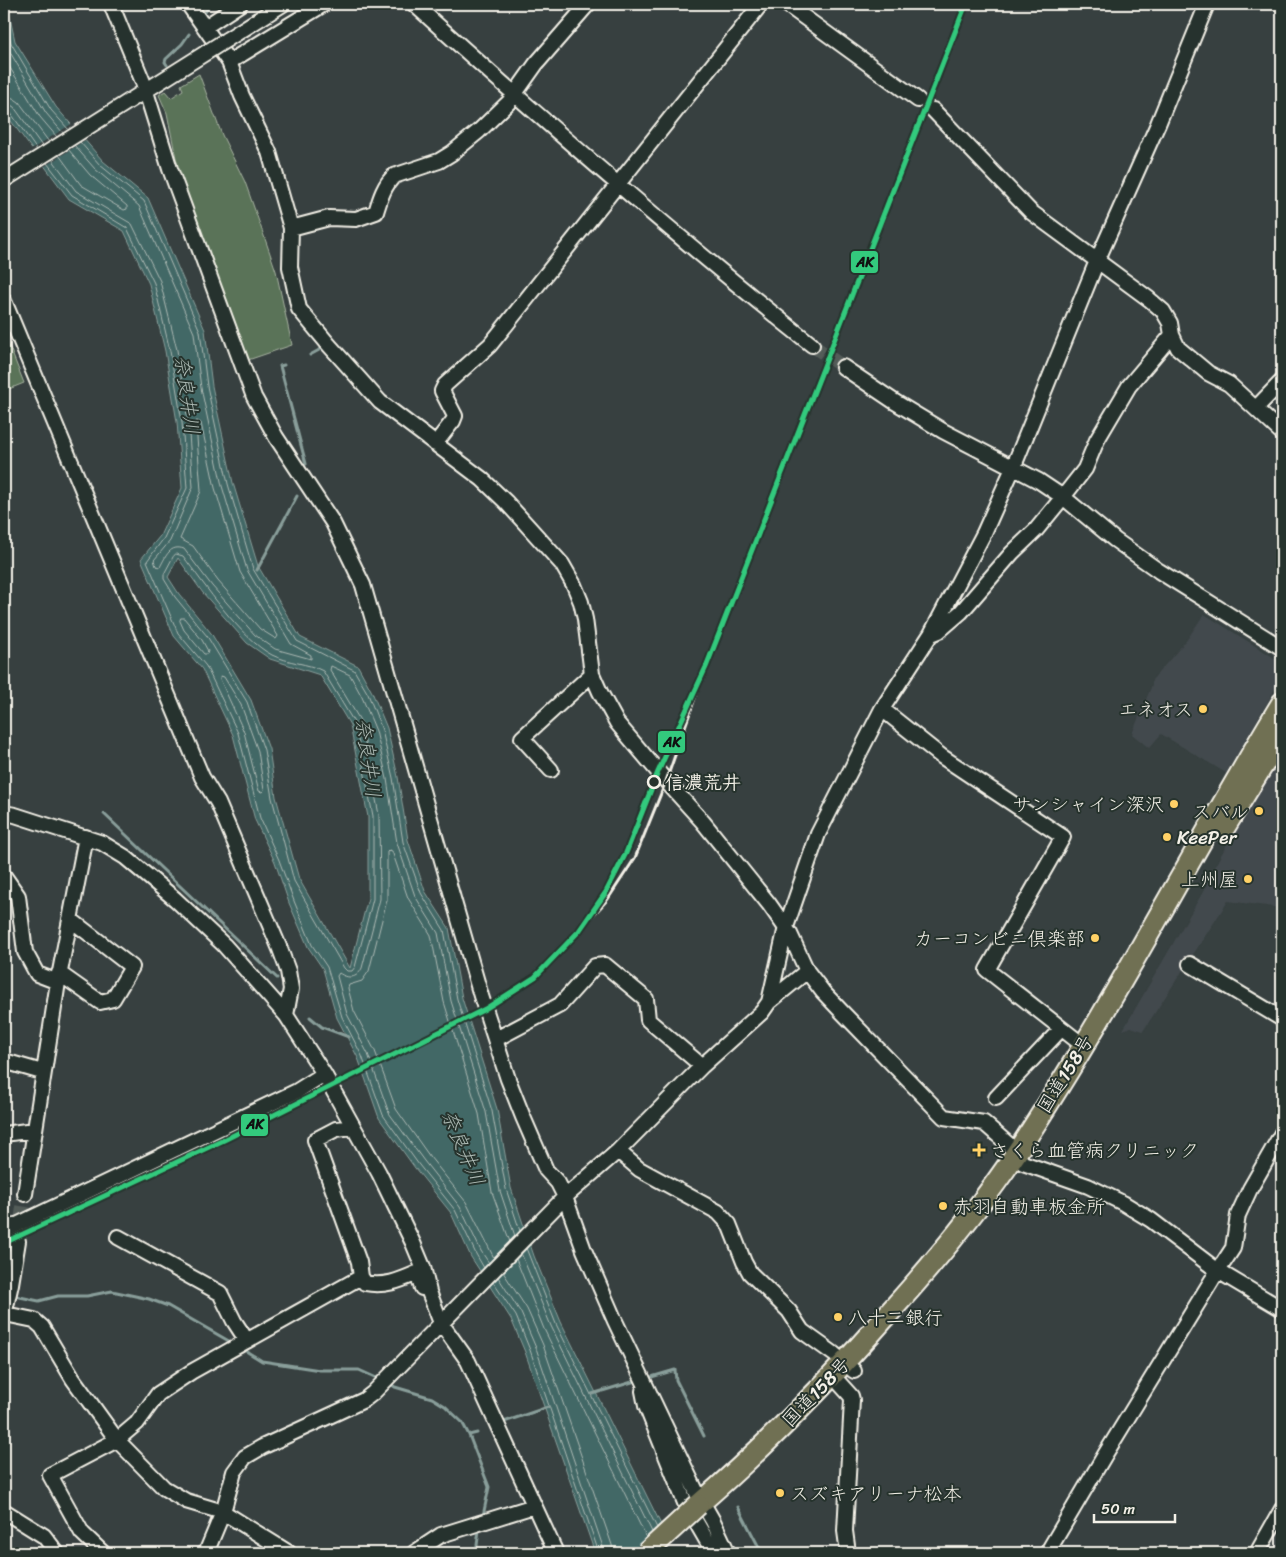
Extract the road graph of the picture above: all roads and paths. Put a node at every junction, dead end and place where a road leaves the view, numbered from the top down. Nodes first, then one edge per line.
1 (111, 4) edge
2 (188, 4) edge
3 (240, 4) edge
4 (283, 4) edge
5 (324, 4) edge
6 (414, 4) edge
7 (588, 4) edge
8 (761, 4) edge
9 (786, 4) edge
10 (1207, 4) edge
11 (205, 27) junction
12 (229, 62) junction
13 (143, 91) junction
14 (514, 94) junction
15 (918, 100) dead end
16 (933, 110) dead end
17 (4, 180) edge
18 (617, 185) junction
19 (291, 228) junction
20 (1097, 261) junction
21 (4, 300) edge
22 (1172, 335) junction
23 (812, 345) tunnel mouth
24 (843, 367) tunnel mouth
25 (1282, 381) edge
26 (1256, 408) junction
27 (1282, 432) edge
28 (435, 444) junction
29 (1013, 468) junction
30 (1064, 497) junction
31 (931, 634) junction
32 (1282, 648) edge
33 (592, 674) junction
34 (1282, 703) edge
35 (882, 709) junction
36 (1282, 734) edge
37 (551, 770) dead end
38 (4, 813) edge
39 (86, 837) junction
40 (4, 876) edge
41 (70, 919) junction
42 (786, 927) junction
43 (1190, 964) dead end
44 (807, 971) junction
45 (58, 978) junction
46 (769, 1002) junction
47 (286, 1015) junction
48 (1282, 1019) edge
49 (1061, 1029) junction
50 (496, 1039) junction
51 (1084, 1046) junction
52 (4, 1061) edge
53 (702, 1066) junction
54 (42, 1072) junction
55 (324, 1074) junction
56 (996, 1098) dead end
57 (353, 1127) junction
58 (34, 1130) junction
59 (1282, 1133) edge
60 (4, 1134) edge
61 (621, 1148) junction
62 (1019, 1158) junction
63 (25, 1194) tunnel mouth
64 (561, 1201) junction
65 (4, 1231) edge
66 (118, 1237) dead end
67 (18, 1241) tunnel mouth
68 (1218, 1271) junction
69 (361, 1277) junction
70 (424, 1294) dead end
71 (1282, 1309) edge
72 (4, 1314) edge
73 (445, 1319) junction
74 (247, 1341) junction
75 (638, 1368) junction
76 (843, 1374) junction
77 (117, 1440) junction
78 (534, 1506) junction
79 (703, 1509) junction
80 (1282, 1509) edge
81 (4, 1511) edge
82 (223, 1512) junction
83 (57, 1553) edge
84 (103, 1553) edge
85 (206, 1553) edge
86 (289, 1553) edge
87 (414, 1553) edge
88 (556, 1553) edge
89 (646, 1553) edge
90 (665, 1553) edge
91 (714, 1553) edge
92 (728, 1553) edge
93 (848, 1553) edge
94 (1047, 1553) edge
95 (1256, 1553) edge

1 - 13 street
2 - 11 street
3 - 11 street
4 - 13 street, bridge
5 - 12 street
6 - 14 street
7 - 14 street
8 - 18 street
9 - 15 street
10 - 20 street
11 - 12 street
12 - 19 street
13 - 17 street
13 - 50 street
14 - 18 street
14 - 19 street
16 - 20 street
18 - 23 street
18 - 28 street
19 - 28 street
20 - 22 street
20 - 29 street
21 - 47 street
22 - 26 street
22 - 30 street
24 - 29 street
25 - 26 street
26 - 27 street
28 - 33 street
29 - 30 street
29 - 31 street
30 - 31 street
30 - 32 street
31 - 35 street
33 - 37 street
33 - 42 street
34 - 51 highway, 国道158号
35 - 42 street
35 - 49 street
36 - 62 highway, 国道158号
38 - 39 street
39 - 41 street
39 - 47 street
40 - 45 street
41 - 45 street
41 - 45 street
42 - 44 street
42 - 46 street
43 - 48 street
44 - 46 street
44 - 62 street
45 - 54 street
46 - 53 street
47 - 55 street
49 - 51 street
49 - 56 street
50 - 53 street
50 - 64 street
51 - 62 highway, 国道158号
52 - 54 street
53 - 61 street
54 - 58 street
55 - 57 street
55 - 65 street
57 - 69 street
57 - 73 street
58 - 60 street
58 - 63 street
59 - 68 street
61 - 64 street
61 - 76 street
62 - 68 street
62 - 76 highway, 国道158号
64 - 73 street
64 - 75 street
66 - 74 street
67 - 72 street
68 - 71 street
68 - 94 street
69 - 70 street
69 - 74 street
72 - 77 street
73 - 78 street
73 - 82 street
74 - 77 street
75 - 79 street
75 - 91 street
76 - 79 highway, 国道158号
76 - 93 street
77 - 82 street
77 - 84 street
78 - 87 street
78 - 88 street
79 - 89 highway, 国道158号, bridge
79 - 90 highway, 国道158号
79 - 92 street
80 - 95 street
81 - 83 street
82 - 85 street
82 - 86 street

